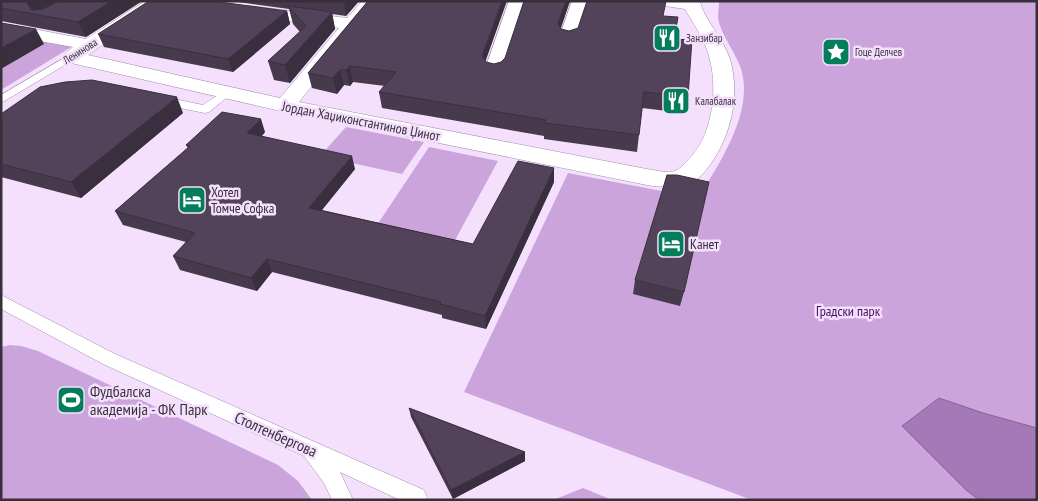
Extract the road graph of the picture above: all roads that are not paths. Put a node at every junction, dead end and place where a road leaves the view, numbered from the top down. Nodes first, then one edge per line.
1 (158, 1) edge
2 (371, 1) edge
3 (518, 1) edge
4 (581, 1) edge
5 (664, 1) edge
6 (691, 3) edge
7 (237, 10) edge
8 (351, 24) junction
9 (1, 28) edge
10 (568, 38) edge
11 (90, 45) junction
12 (71, 57) junction
13 (494, 72) edge
14 (19, 90) junction
15 (227, 92) junction
16 (36, 94) edge
17 (151, 98) edge
18 (1, 100) edge
19 (284, 106) junction
20 (5, 309) edge
21 (310, 449) junction
22 (417, 497) dead end
23 (343, 500) edge

1 - 11 street, Ленинова
2 - 8 street
3 - 13 street
4 - 10 street
5 - 6 street
6 - 19 street, Јордан Хаџиконстантинов Џинот
7 - 8 street
8 - 19 street
9 - 11 street
11 - 12 street, Ленинова
12 - 14 lane, Ленинова
12 - 15 street, Јордан Хаџиконстантинов Џинот
14 - 16 lane
14 - 18 lane, Ленинова
15 - 17 lane
15 - 19 street, Јордан Хаџиконстантинов Џинот
20 - 21 lane, Столтенбергова
21 - 22 lane, Столтенбергова
21 - 23 lane

